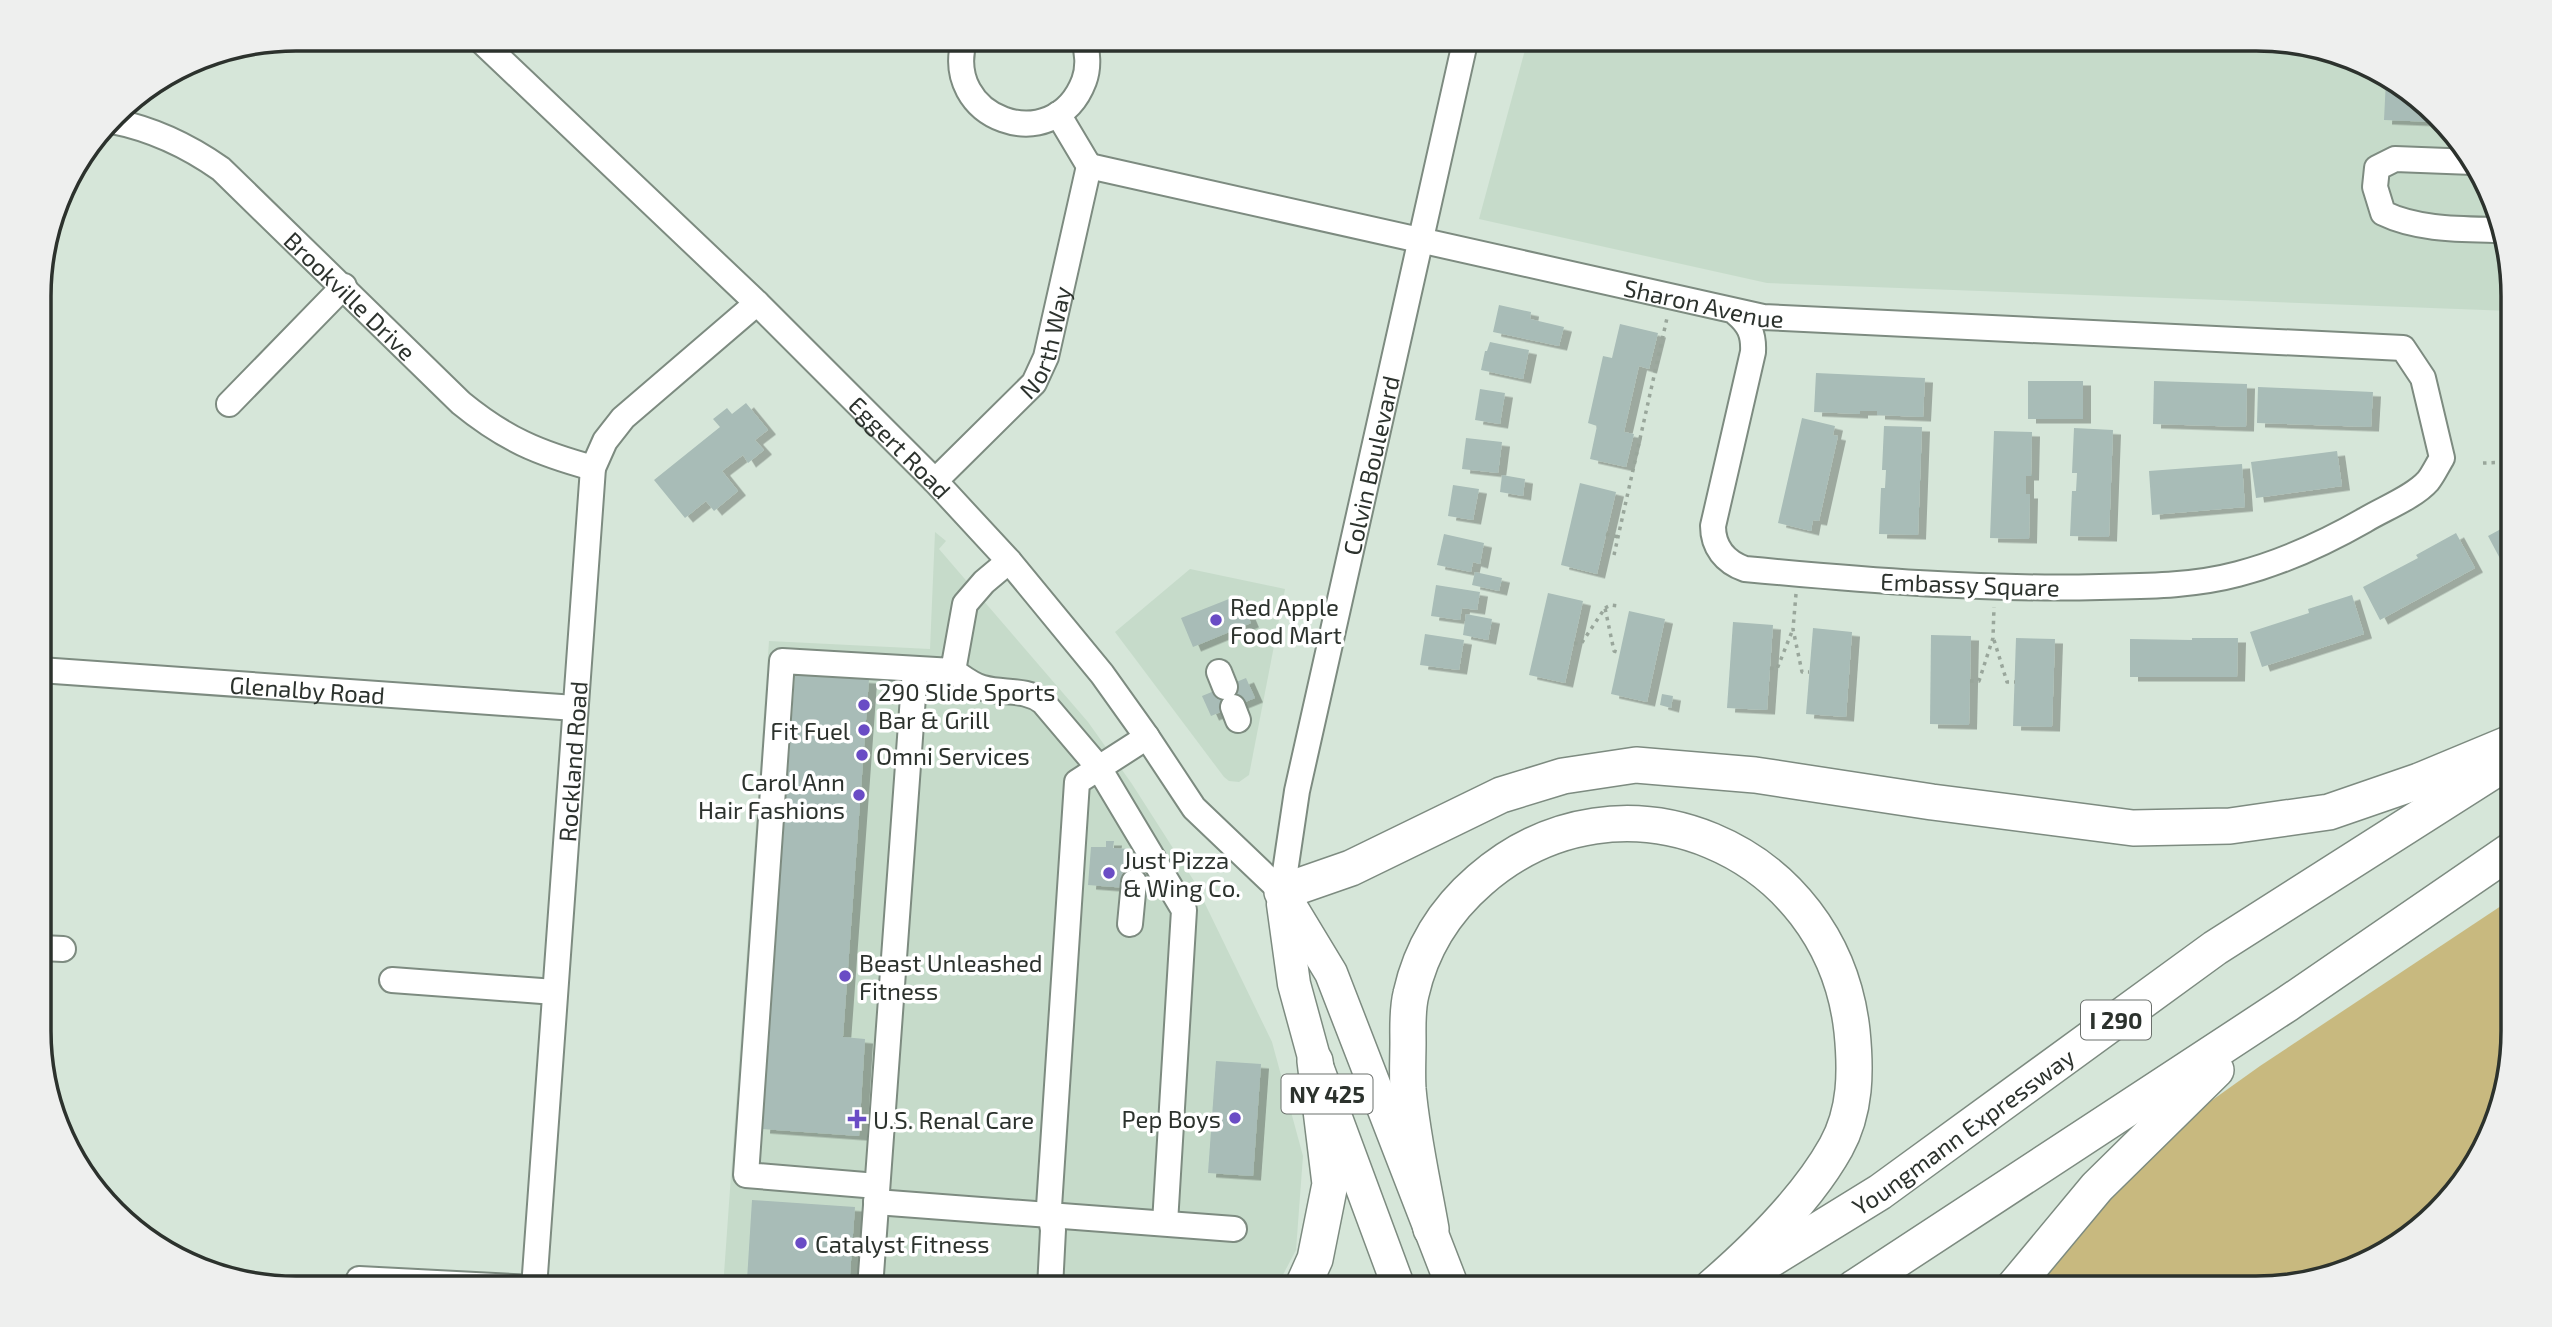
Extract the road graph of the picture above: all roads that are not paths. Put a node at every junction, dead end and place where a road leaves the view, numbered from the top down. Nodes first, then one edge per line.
1 (492, 51) edge
2 (962, 51) edge
3 (1085, 51) edge
4 (1463, 51) edge
5 (1058, 114) junction
6 (123, 123) edge
7 (2461, 162) edge
8 (1089, 166) junction
9 (2492, 230) edge
10 (1420, 241) junction
11 (344, 286) junction
12 (757, 303) junction
13 (1736, 313) junction
14 (229, 404) dead end
15 (2442, 458) joint
16 (593, 468) junction
17 (935, 481) junction
18 (1009, 561) junction
19 (915, 669) junction
20 (51, 671) edge
21 (953, 671) junction
22 (575, 708) junction
23 (1147, 737) junction
24 (2501, 747) edge
25 (2501, 766) edge
26 (1098, 768) junction
27 (1137, 832) junction
28 (2501, 857) edge
29 (1282, 892) junction
30 (1130, 923) dead end
31 (392, 980) dead end
32 (555, 992) junction
33 (2287, 1004) junction
34 (1315, 1061) junction
35 (877, 1194) junction
36 (1051, 1215) junction
37 (1165, 1223) junction
38 (1234, 1229) dead end
39 (1431, 1229) junction
40 (535, 1276) edge
41 (871, 1276) edge
42 (1051, 1276) edge
43 (1307, 1276) edge
44 (1395, 1276) edge
45 (1449, 1276) edge
46 (1725, 1276) edge
47 (1744, 1276) edge
48 (1872, 1276) edge
49 (2023, 1276) edge

1 - 12 street, Eggert Road
2 - 5 street
3 - 5 street
4 - 10 street, Colvin Boulevard
5 - 8 street
6 - 11 street, Brookville Drive
7 - 9 street
8 - 10 street, Sharon Avenue
8 - 17 street, North Way
10 - 13 street, Sharon Avenue
10 - 29 street, Colvin Boulevard
11 - 14 street
11 - 16 street, Brookville Drive
12 - 16 street, Rockland Road
12 - 17 street, Eggert Road
13 - 15 street, Sharon Avenue
13 - 15 street, Embassy Square
16 - 22 street, Rockland Road
17 - 18 street, Eggert Road
18 - 21 street
18 - 23 street, Eggert Road
19 - 21 street
19 - 35 street
19 - 35 street
20 - 22 street, Glenalby Road
21 - 26 street
22 - 32 street, Rockland Road
23 - 26 street
23 - 29 street, Eggert Road
24 - 29 highway
25 - 47 highway, Youngmann Expressway / I 290
26 - 27 street
26 - 36 street
27 - 30 street
27 - 37 street
28 - 33 highway
29 - 34 main road, NY 425
29 - 39 main road
31 - 32 street
32 - 40 street, Rockland Road
33 - 48 highway
33 - 49 highway
34 - 43 highway
34 - 44 main road, NY 425
35 - 36 street
35 - 41 street
36 - 37 street
36 - 42 street
37 - 38 street
39 - 45 main road
39 - 46 highway

